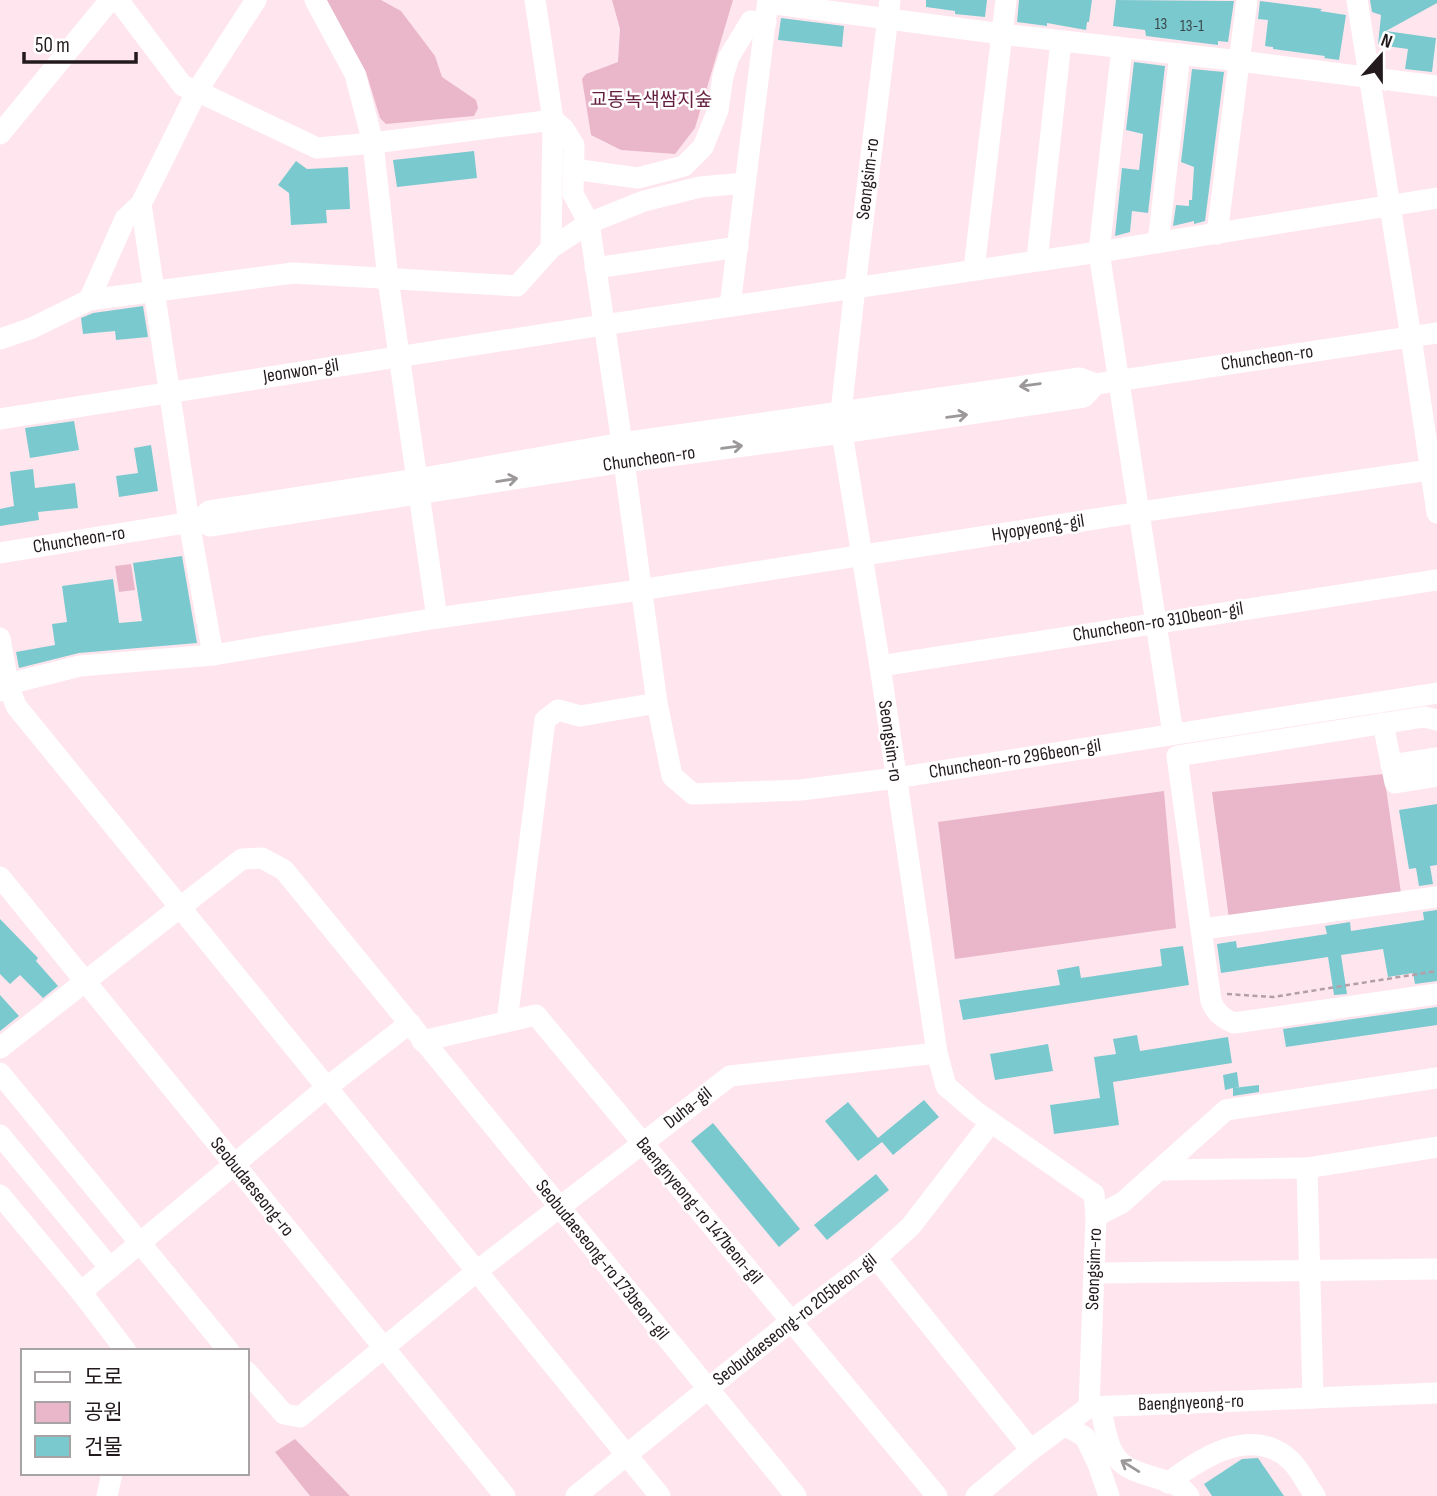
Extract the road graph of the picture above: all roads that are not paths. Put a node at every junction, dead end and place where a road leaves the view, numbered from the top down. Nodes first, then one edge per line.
1 (110, 0) edge
2 (118, 0) edge
3 (256, 0) edge
4 (315, 0) edge
5 (535, 0) edge
6 (1006, 0) edge
7 (1247, 0) edge
8 (1357, 0) edge
9 (768, 8) edge
10 (889, 10) edge
11 (1002, 34) junction
12 (1061, 41) junction
13 (1122, 48) junction
14 (1180, 54) junction
15 (1240, 61) junction
16 (1369, 78) junction
17 (1437, 86) edge
18 (197, 91) junction
19 (553, 120) junction
20 (0, 134) edge
21 (373, 144) junction
22 (573, 169) junction
23 (745, 183) junction
24 (1437, 198) edge
25 (141, 204) junction
26 (1390, 205) junction
27 (589, 223) junction
28 (1217, 234) junction
29 (1158, 243) junction
30 (738, 247) junction
31 (551, 248) junction
32 (1099, 252) junction
33 (1037, 260) junction
34 (595, 268) junction
35 (974, 269) junction
36 (388, 279) junction
37 (855, 287) junction
38 (153, 292) junction
39 (89, 300) junction
40 (730, 306) junction
41 (603, 325) junction
42 (1437, 333) edge
43 (1411, 337) junction
44 (0, 340) edge
45 (399, 356) junction
46 (1120, 380) junction
47 (169, 391) junction
48 (0, 419) edge
49 (842, 422) junction
50 (623, 453) junction
51 (1433, 470) edge
52 (419, 487) junction
53 (1140, 512) junction
54 (1437, 513) edge
55 (194, 522) junction
56 (0, 553) edge
57 (862, 555) junction
58 (1437, 580) edge
59 (640, 590) junction
60 (437, 618) junction
61 (1156, 622) junction
62 (0, 638) edge
63 (212, 655) junction
64 (880, 666) junction
65 (4, 687) edge
66 (1437, 693) edge
67 (657, 703) junction
68 (1437, 720) edge
69 (1384, 723) junction
70 (1172, 734) junction
71 (1437, 758) edge
72 (1391, 765) junction
73 (1437, 776) edge
74 (896, 778) junction
75 (0, 877) edge
76 (1437, 897) edge
77 (180, 908) junction
78 (1203, 929) junction
79 (85, 981) junction
80 (1437, 994) edge
81 (507, 1021) junction
82 (410, 1023) junction
83 (422, 1041) junction
84 (0, 1048) edge
85 (937, 1054) junction
86 (0, 1073) edge
87 (1437, 1078) edge
88 (326, 1088) junction
89 (992, 1122) junction
90 (0, 1135) edge
91 (643, 1143) junction
92 (1437, 1147) edge
93 (233, 1166) junction
94 (1307, 1168) junction
95 (1159, 1170) junction
96 (0, 1195) edge
97 (560, 1209) junction
98 (1096, 1216) junction
99 (142, 1242) junction
100 (876, 1258) junction
101 (110, 1268) junction
102 (1437, 1269) edge
103 (1309, 1270) junction
104 (477, 1271) junction
105 (1094, 1273) junction
106 (81, 1292) junction
107 (790, 1322) junction
108 (384, 1348) junction
109 (124, 1349) edge
110 (227, 1349) edge
111 (248, 1373) edge
112 (707, 1388) junction
113 (1437, 1393) edge
114 (1313, 1398) junction
115 (1095, 1407) junction
116 (1066, 1426) junction
117 (1031, 1450) junction
118 (627, 1456) junction
119 (112, 1475) edge
120 (1168, 1483) junction
121 (107, 1496) edge
122 (505, 1496) edge
123 (576, 1496) edge
124 (660, 1496) edge
125 (796, 1496) edge
126 (937, 1496) edge
127 (976, 1496) edge
128 (1109, 1496) edge
129 (1189, 1496) edge
130 (1315, 1496) edge

1 - 20 street
2 - 18 street
3 - 18 street
4 - 21 street
5 - 19 street
6 - 11 street
7 - 15 street
8 - 16 street
9 - 10 street
9 - 22 street
9 - 23 street
10 - 11 street
10 - 37 street, Seongsim-ro
11 - 12 street
11 - 35 street
12 - 13 street
12 - 33 street
13 - 14 street
13 - 32 street
14 - 15 street
14 - 29 street
15 - 16 street
15 - 28 street
16 - 17 street
16 - 26 street
18 - 21 street
18 - 25 street
19 - 21 street
19 - 22 street
19 - 31 street
21 - 36 street
22 - 27 street
23 - 27 street
23 - 30 street
24 - 26 street, Jeonwon-gil
25 - 38 street
25 - 39 street
26 - 28 street, Jeonwon-gil
26 - 43 street
27 - 31 street
27 - 34 street
28 - 29 street, Jeonwon-gil
29 - 32 street, Jeonwon-gil
30 - 34 street
30 - 40 street
31 - 36 street
32 - 33 street, Jeonwon-gil
32 - 46 street
33 - 35 street, Jeonwon-gil
34 - 41 street
35 - 37 street, Jeonwon-gil
36 - 38 street
36 - 45 street
37 - 40 street, Jeonwon-gil
37 - 49 street, Seongsim-ro
38 - 39 street
38 - 47 street
39 - 44 street
40 - 41 street, Jeonwon-gil
41 - 45 street, Jeonwon-gil
41 - 50 street
42 - 43 street, Chuncheon-ro
43 - 46 street, Chuncheon-ro
43 - 51 street
45 - 47 street, Jeonwon-gil
45 - 52 street
46 - 49 street, Chuncheon-ro
46 - 53 street
47 - 48 street, Jeonwon-gil
47 - 55 street
49 - 50 street, Chuncheon-ro
49 - 57 street, Seongsim-ro
50 - 52 street, Chuncheon-ro
50 - 59 street
51 - 53 street, Hyopyeong-gil
51 - 54 street
52 - 55 street, Chuncheon-ro
52 - 60 street
53 - 57 street, Hyopyeong-gil
53 - 61 street
55 - 56 street, Chuncheon-ro
55 - 63 street
57 - 59 street, Hyopyeong-gil
57 - 64 street, Seongsim-ro
58 - 61 street, Chuncheon-ro 310beon-gil
59 - 60 street, Hyopyeong-gil
59 - 67 street
60 - 63 street, Hyopyeong-gil
61 - 64 street, Chuncheon-ro 310beon-gil
61 - 70 street
62 - 65 street
63 - 65 street, Hyopyeong-gil
64 - 74 street, Seongsim-ro
65 - 77 street
66 - 70 street, Chuncheon-ro 296beon-gil
67 - 74 street, Chuncheon-ro 296beon-gil
67 - 81 street
68 - 69 street
69 - 72 street
69 - 78 street
70 - 74 street, Chuncheon-ro 296beon-gil
71 - 72 street
72 - 73 street
74 - 85 street, Seongsim-ro
75 - 79 street, Seobudaeseong-ro
76 - 78 street
77 - 79 street, Seobudaeseong-ro 173beon-gil
77 - 82 street, Seobudaeseong-ro 173beon-gil
77 - 88 street
78 - 80 street
79 - 84 street, Seobudaeseong-ro 173beon-gil
79 - 93 street, Seobudaeseong-ro
81 - 83 street, Baengnyeong-ro 147beon-gil
81 - 91 street, Baengnyeong-ro 147beon-gil
82 - 83 street, Seobudaeseong-ro 173beon-gil
82 - 88 street
83 - 97 street, Seobudaeseong-ro 173beon-gil
85 - 89 street, Seongsim-ro
85 - 91 street, Duha-gil
86 - 99 street
87 - 95 street
88 - 93 street
88 - 104 street
89 - 98 street, Seongsim-ro
89 - 100 street, Seobudaeseong-ro 205beon-gil
90 - 101 street
91 - 97 street, Duha-gil
91 - 107 street, Baengnyeong-ro 147beon-gil
92 - 94 street
93 - 99 street
93 - 108 street, Seobudaeseong-ro
94 - 95 street
94 - 103 street
95 - 98 street
96 - 106 street
97 - 104 street, Duha-gil
97 - 112 street, Seobudaeseong-ro 173beon-gil
98 - 105 street, Seongsim-ro
99 - 101 street
99 - 110 street
100 - 107 street, Seobudaeseong-ro 205beon-gil
100 - 117 street
101 - 106 street
102 - 103 street
103 - 105 street
103 - 114 street
104 - 108 street, Duha-gil
104 - 118 street
105 - 115 street, Seongsim-ro
106 - 109 street
107 - 112 street, Seobudaeseong-ro 205beon-gil
107 - 126 street, Baengnyeong-ro 147beon-gil
108 - 111 street, Duha-gil
108 - 122 street, Seobudaeseong-ro
112 - 118 street, Seobudaeseong-ro 205beon-gil
112 - 125 street, Seobudaeseong-ro 173beon-gil
113 - 114 street, Baengnyeong-ro
114 - 115 street, Baengnyeong-ro
115 - 116 street
120 -> 115 street, Seongsim-ro
116 - 117 street
116 - 128 street
117 - 127 street
118 - 123 street, Seobudaeseong-ro 205beon-gil
118 - 124 street
119 - 121 street
120 - 129 street, Seongsim-ro
120 - 130 street

